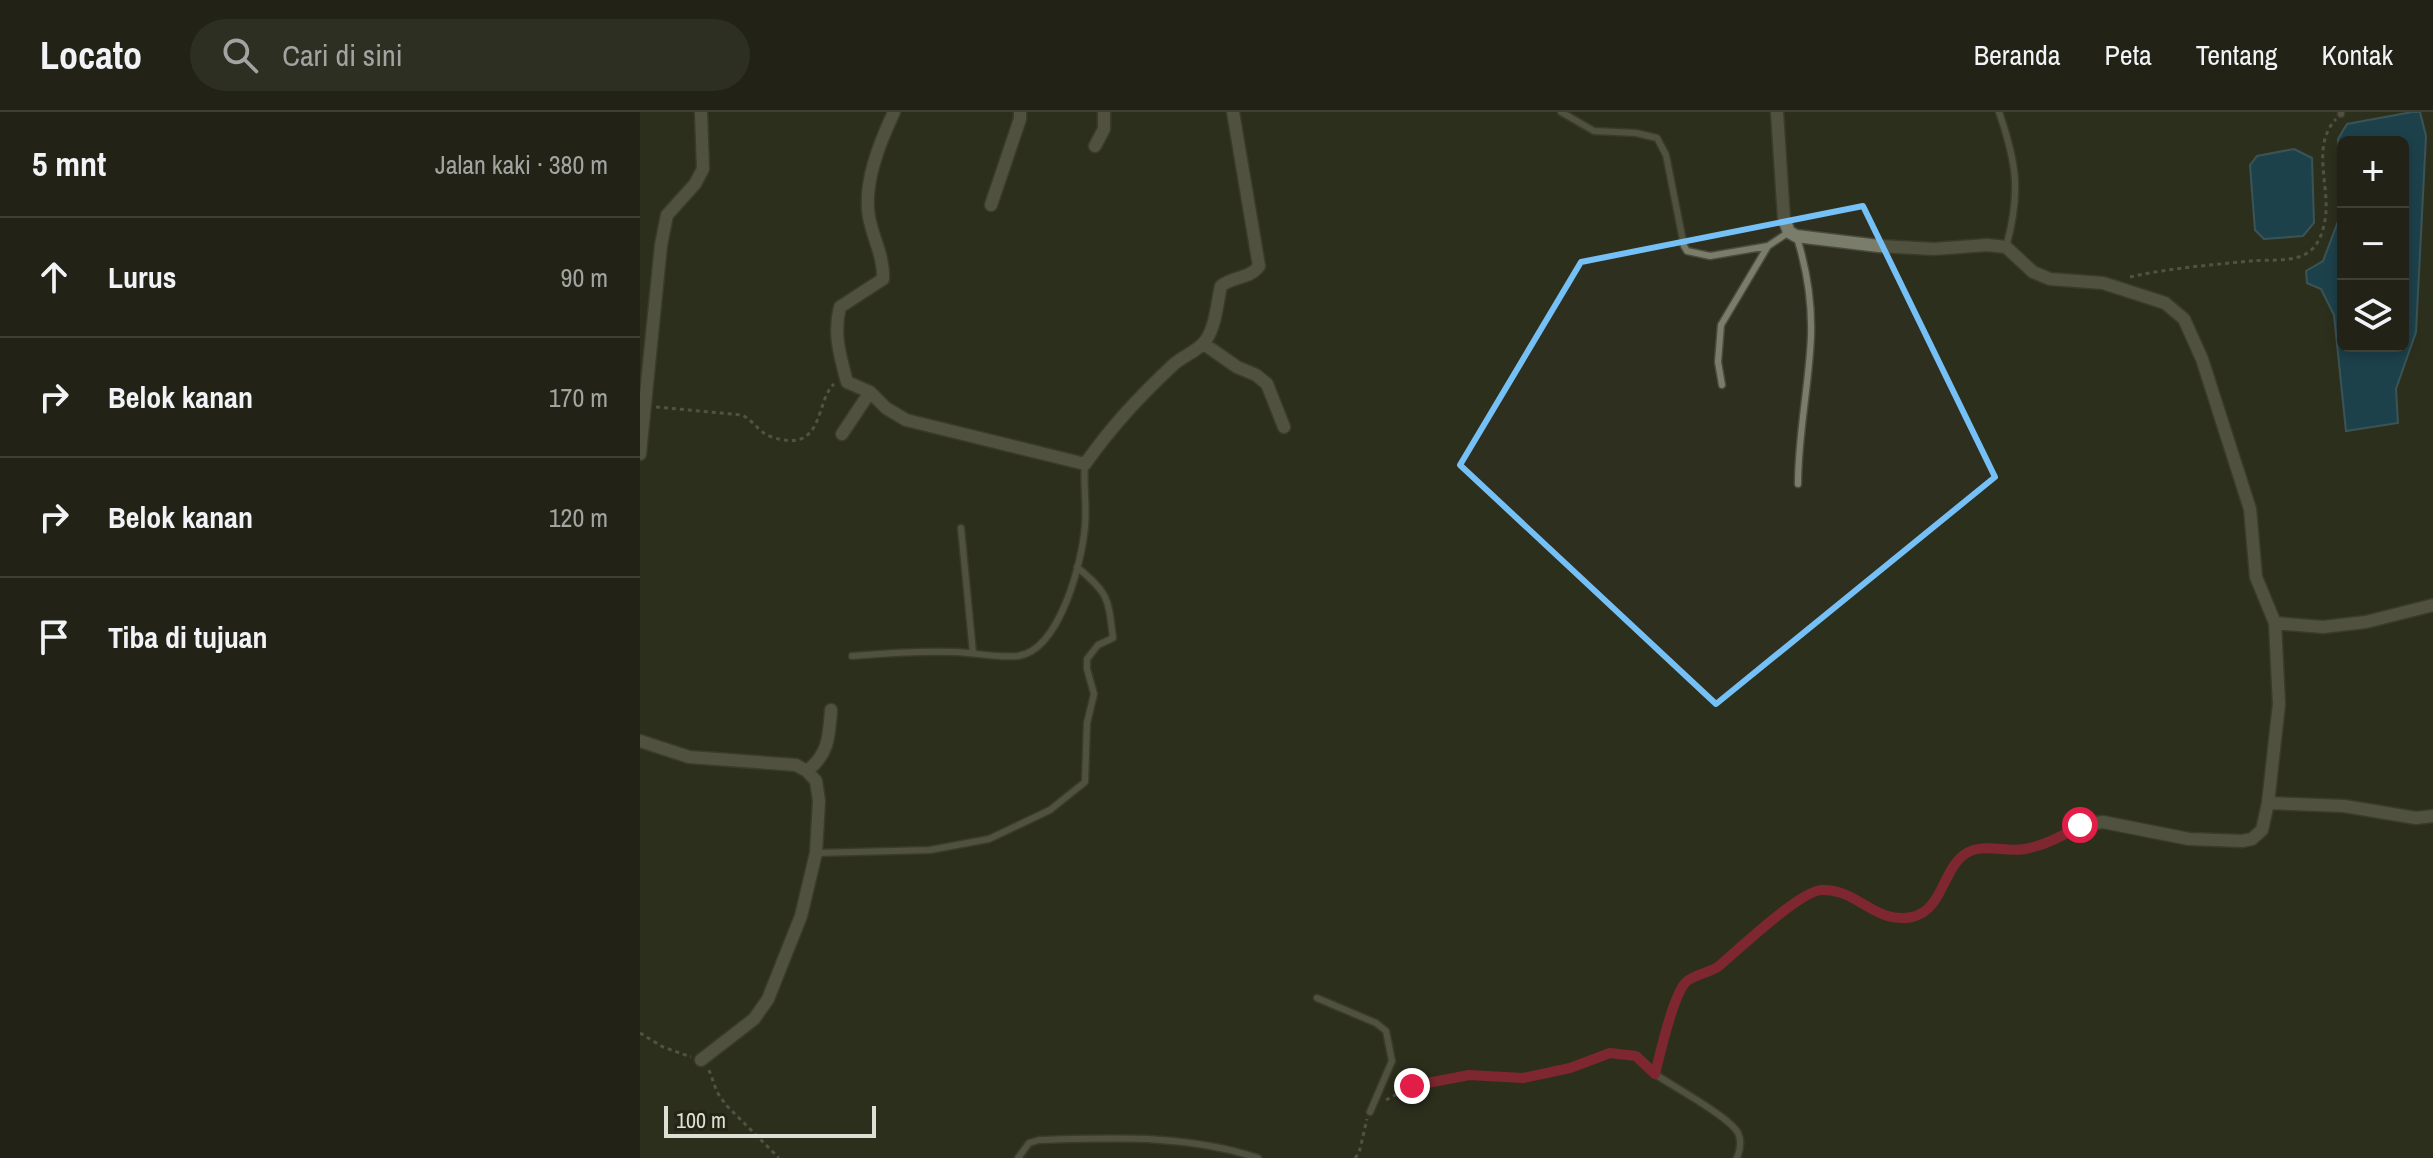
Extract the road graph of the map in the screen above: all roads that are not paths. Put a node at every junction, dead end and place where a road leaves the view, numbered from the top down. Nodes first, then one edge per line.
1 (701, 112) edge
2 (894, 112) edge
3 (1020, 112) edge
4 (1104, 112) edge
5 (1233, 112) edge
6 (1561, 112) edge
7 (1777, 112) edge
8 (1999, 112) edge
9 (1095, 146) dead end
10 (991, 205) dead end
11 (1793, 234) junction
12 (1768, 246) junction
13 (2006, 247) junction
14 (640, 297) edge
15 (654, 300) junction
16 (1204, 344) junction
17 (1722, 385) dead end
18 (870, 392) junction
19 (1284, 427) dead end
20 (842, 434) dead end
21 (640, 454) edge
22 (1085, 464) junction
23 (1798, 484) dead end
24 (961, 528) dead end
25 (1077, 567) junction
26 (2433, 605) edge
27 (2275, 623) junction
28 (973, 653) junction
29 (852, 656) dead end
30 (831, 710) dead end
31 (640, 741) edge
32 (807, 771) junction
33 (2268, 803) junction
34 (2433, 816) edge
35 (2080, 825) road end
36 (816, 853) junction
37 (1317, 998) dead end
38 (701, 1060) road end
39 (1655, 1074) road end
40 (1370, 1112) road end
41 (1018, 1158) edge
42 (1258, 1158) edge
43 (1737, 1158) edge

1 - 15 street
2 - 18 street
3 - 10 street
4 - 9 street
5 - 16 street
6 - 12 lane
7 - 11 street
8 - 13 lane
11 - 12 lane
11 - 13 street
11 - 23 lane
12 - 17 lane
13 - 27 street
14 - 15 street
15 - 21 street
16 - 19 street
16 - 22 street
18 - 20 street
18 - 22 street
22 - 25 lane
24 - 28 lane
25 - 28 lane
25 - 36 lane
26 - 27 street
27 - 33 street
28 - 29 lane
30 - 32 street
31 - 32 street
32 - 36 street
33 - 34 street
33 - 35 street
36 - 38 street
37 - 40 lane
39 - 43 lane
41 - 42 lane

